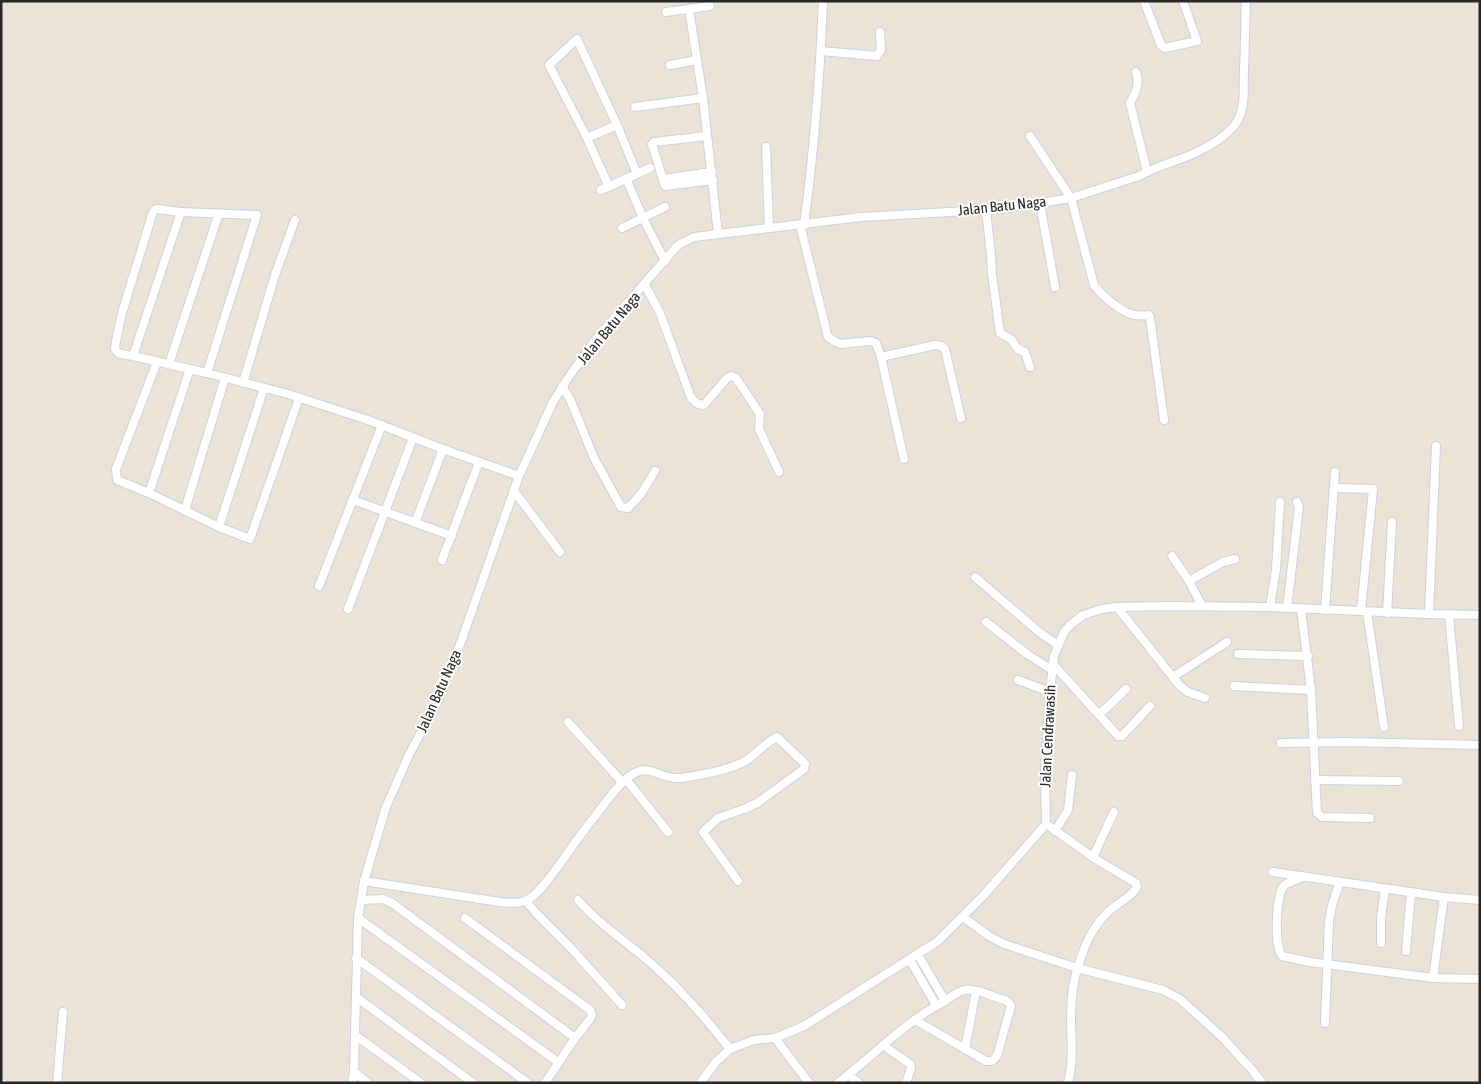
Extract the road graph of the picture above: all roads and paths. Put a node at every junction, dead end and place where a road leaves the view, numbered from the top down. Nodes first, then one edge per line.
1 (823, 1) edge
2 (1144, 1) edge
3 (1183, 1) edge
4 (1246, 1) edge
5 (710, 6) dead end
6 (689, 9) junction
7 (666, 12) dead end
8 (880, 32) dead end
9 (821, 51) junction
10 (697, 60) junction
11 (670, 65) dead end
12 (1136, 72) dead end
13 (703, 98) junction
14 (635, 107) dead end
15 (617, 126) junction
16 (707, 136) junction
17 (1030, 136) dead end
18 (587, 138) junction
19 (766, 147) dead end
20 (650, 168) dead end
21 (1147, 171) junction
22 (637, 174) junction
23 (712, 176) junction
24 (626, 178) junction
25 (1071, 198) junction
26 (1040, 203) junction
27 (664, 207) dead end
28 (986, 210) junction
29 (182, 212) junction
30 (219, 213) junction
31 (643, 218) junction
32 (295, 220) dead end
33 (802, 225) junction
34 (622, 228) dead end
35 (768, 228) junction
36 (718, 234) junction
37 (665, 261) junction
38 (645, 285) junction
39 (1055, 287) dead end
40 (133, 356) junction
41 (881, 357) junction
42 (157, 362) junction
43 (169, 364) junction
44 (1030, 367) dead end
45 (190, 369) junction
46 (207, 373) junction
47 (225, 378) junction
48 (243, 383) junction
49 (562, 386) junction
50 (264, 388) junction
51 (299, 398) junction
52 (961, 418) dead end
53 (1164, 420) dead end
54 (382, 425) junction
55 (413, 438) junction
56 (1436, 446) dead end
57 (443, 449) junction
58 (904, 459) dead end
59 (479, 462) junction
60 (655, 471) dead end
61 (779, 472) dead end
62 (1335, 472) dead end
63 (519, 476) junction
64 (1334, 488) junction
65 (514, 491) junction
66 (150, 493) junction
67 (353, 500) junction
68 (1280, 502) dead end
69 (1297, 502) dead end
70 (185, 510) junction
71 (385, 512) junction
72 (415, 522) junction
73 (1392, 522) dead end
74 (218, 527) junction
75 (452, 536) junction
76 (560, 552) dead end
77 (1172, 556) dead end
78 (1235, 559) dead end
79 (442, 560) dead end
80 (975, 577) dead end
81 (1189, 581) junction
82 (319, 586) dead end
83 (1117, 606) junction
84 (1202, 606) junction
85 (1270, 607) junction
86 (1287, 608) junction
87 (348, 609) dead end
88 (1301, 609) junction
89 (1325, 610) junction
90 (1364, 612) junction
91 (1387, 613) junction
92 (1429, 614) junction
93 (1449, 614) junction
94 (1480, 615) edge
95 (986, 622) dead end
96 (1227, 642) dead end
97 (1058, 645) junction
98 (1238, 654) dead end
99 (1308, 656) junction
100 (1053, 667) junction
101 (1173, 677) junction
102 (1018, 680) dead end
103 (1234, 686) dead end
104 (1126, 689) dead end
105 (1312, 690) junction
106 (1050, 692) junction
107 (1205, 698) dead end
108 (1150, 706) dead end
109 (1098, 716) junction
110 (568, 722) dead end
111 (1459, 726) dead end
112 (1384, 727) dead end
113 (1281, 743) dead end
114 (1314, 743) junction
115 (1480, 745) edge
116 (1072, 775) dead end
117 (624, 780) junction
118 (1315, 780) junction
119 (1399, 781) dead end
120 (1114, 812) dead end
121 (1370, 818) dead end
122 (1046, 824) junction
123 (1055, 831) junction
124 (668, 832) dead end
125 (703, 832) junction
126 (695, 837) dead end
127 (1093, 857) junction
128 (1272, 872) dead end
129 (1304, 878) junction
130 (364, 881) junction
131 (738, 881) dead end
132 (1340, 882) junction
133 (1384, 889) junction
134 (1411, 892) junction
135 (1444, 897) junction
136 (361, 900) junction
137 (526, 900) junction
138 (578, 900) dead end
139 (1480, 900) edge
140 (963, 917) junction
141 (358, 918) junction
142 (464, 918) dead end
143 (1381, 943) dead end
144 (1406, 951) dead end
145 (918, 955) junction
146 (356, 958) junction
147 (910, 960) junction
148 (1327, 964) junction
149 (1077, 968) junction
150 (1433, 978) junction
151 (1480, 979) edge
152 (976, 991) junction
153 (356, 997) junction
154 (945, 1001) junction
155 (622, 1005) dead end
156 (936, 1005) junction
157 (63, 1012) dead end
158 (915, 1020) junction
159 (1325, 1023) dead end
160 (355, 1035) junction
161 (575, 1038) junction
162 (775, 1038) junction
163 (883, 1046) junction
164 (730, 1049) junction
165 (965, 1049) junction
166 (558, 1062) junction
167 (354, 1072) junction
168 (848, 1076) junction
169 (58, 1083) edge
170 (352, 1083) edge
171 (368, 1083) edge
172 (421, 1083) edge
173 (473, 1083) edge
174 (528, 1083) edge
175 (545, 1083) edge
176 (700, 1083) edge
177 (809, 1083) edge
178 (838, 1083) edge
179 (859, 1083) edge
180 (906, 1083) edge
181 (1068, 1083) edge
182 (1262, 1083) edge

1 - 9 street
2 - 3 street
4 - 21 street, Jalan Batu Naga
5 - 6 street
6 - 7 street
6 - 10 street
8 - 9 street
9 - 33 street
10 - 11 street
10 - 13 street
12 - 21 street
13 - 14 street
13 - 16 street
15 - 18 street
15 - 18 street
15 - 22 street
16 - 23 street
16 - 23 street
17 - 25 street
18 - 24 street
19 - 35 street
20 - 22 street
21 - 25 street, Jalan Batu Naga
22 - 24 street
23 - 36 street
24 - 31 street
25 - 26 street, Jalan Batu Naga
25 - 53 street
26 - 28 street, Jalan Batu Naga
26 - 39 street
27 - 31 street
28 - 33 street, Jalan Batu Naga
28 - 44 street
29 - 30 street
29 - 40 street
29 - 40 street
30 - 43 street
30 - 46 street
31 - 34 street
31 - 37 street
32 - 48 street
33 - 35 street, Jalan Batu Naga
33 - 41 street
35 - 36 street, Jalan Batu Naga
36 - 37 street, Jalan Batu Naga
37 - 38 street, Jalan Batu Naga
38 - 49 street, Jalan Batu Naga
38 - 61 street
40 - 42 street
41 - 52 street
41 - 58 street
42 - 43 street
42 - 66 street
43 - 45 street
45 - 46 street
45 - 66 street
46 - 47 street
47 - 48 street
47 - 70 street
48 - 50 street
49 - 60 street
49 - 63 street, Jalan Batu Naga
50 - 51 street
50 - 74 street
51 - 54 street
51 - 74 street
54 - 55 street
54 - 67 street
55 - 57 street
55 - 71 street
56 - 92 street
57 - 59 street
57 - 72 street
59 - 63 street
59 - 75 street
62 - 64 street
63 - 65 street, Jalan Batu Naga
64 - 89 street
64 - 90 street
65 - 76 street
65 - 130 street, Jalan Batu Naga
66 - 70 street
67 - 71 street
67 - 82 street
68 - 85 street
69 - 86 street
70 - 74 street
71 - 72 street
71 - 87 street
72 - 75 street
73 - 91 street
75 - 79 street
77 - 81 street
78 - 81 street
80 - 97 street
81 - 84 street
83 - 84 street, Jalan Cendrawasih
83 - 97 street, Jalan Cendrawasih
83 - 101 street
84 - 85 street, Jalan Cendrawasih
85 - 86 street, Jalan Cendrawasih
86 - 88 street, Jalan Cendrawasih
88 - 89 street, Jalan Cendrawasih
88 - 99 street
89 - 90 street, Jalan Cendrawasih
90 - 91 street, Jalan Cendrawasih
90 - 112 street
91 - 92 street, Jalan Cendrawasih
92 - 93 street, Jalan Cendrawasih
93 - 94 street, Jalan Cendrawasih
93 - 111 street
95 - 100 street
96 - 101 street
97 - 100 street, Jalan Cendrawasih
98 - 99 street
99 - 105 street
100 - 106 street, Jalan Cendrawasih
100 - 109 street
101 - 107 street
102 - 106 street
103 - 105 street
104 - 109 street
105 - 114 street
106 - 122 street, Jalan Cendrawasih
108 - 109 street
110 - 117 street
113 - 114 street
114 - 115 street
114 - 118 street
116 - 123 street
117 - 124 street
117 - 125 street
117 - 137 street
118 - 119 street
118 - 121 street
120 - 127 street
122 - 123 street
122 - 140 street
123 - 127 street
125 - 126 street
125 - 131 street
127 - 149 street
128 - 129 street
129 - 132 street
129 - 148 street
130 - 136 street, Jalan Batu Naga
130 - 137 street
132 - 133 street
132 - 148 street
133 - 134 street
133 - 143 street
134 - 135 street
134 - 144 street
135 - 139 street
135 - 150 street
136 - 141 street, Jalan Batu Naga
136 - 161 street
137 - 155 street
138 - 164 street
140 - 145 street
140 - 149 street
141 - 146 street, Jalan Batu Naga
141 - 166 street
142 - 161 street
145 - 147 street
145 - 154 street
146 - 153 street, Jalan Batu Naga
146 - 174 street
147 - 156 street
147 - 162 street
148 - 150 street
148 - 159 street
149 - 181 street
149 - 182 street
150 - 151 street
152 - 154 street
152 - 165 street
152 - 165 street
153 - 160 street, Jalan Batu Naga
153 - 173 street
154 - 156 street
156 - 158 street
157 - 169 street
158 - 163 street
158 - 165 street
160 - 167 street, Jalan Batu Naga
160 - 172 street
161 - 166 street
162 - 164 street
162 - 177 street
163 - 168 street
163 - 180 street
164 - 176 street
166 - 175 street
167 - 170 street, Jalan Batu Naga
167 - 171 street
168 - 178 street
168 - 179 street

